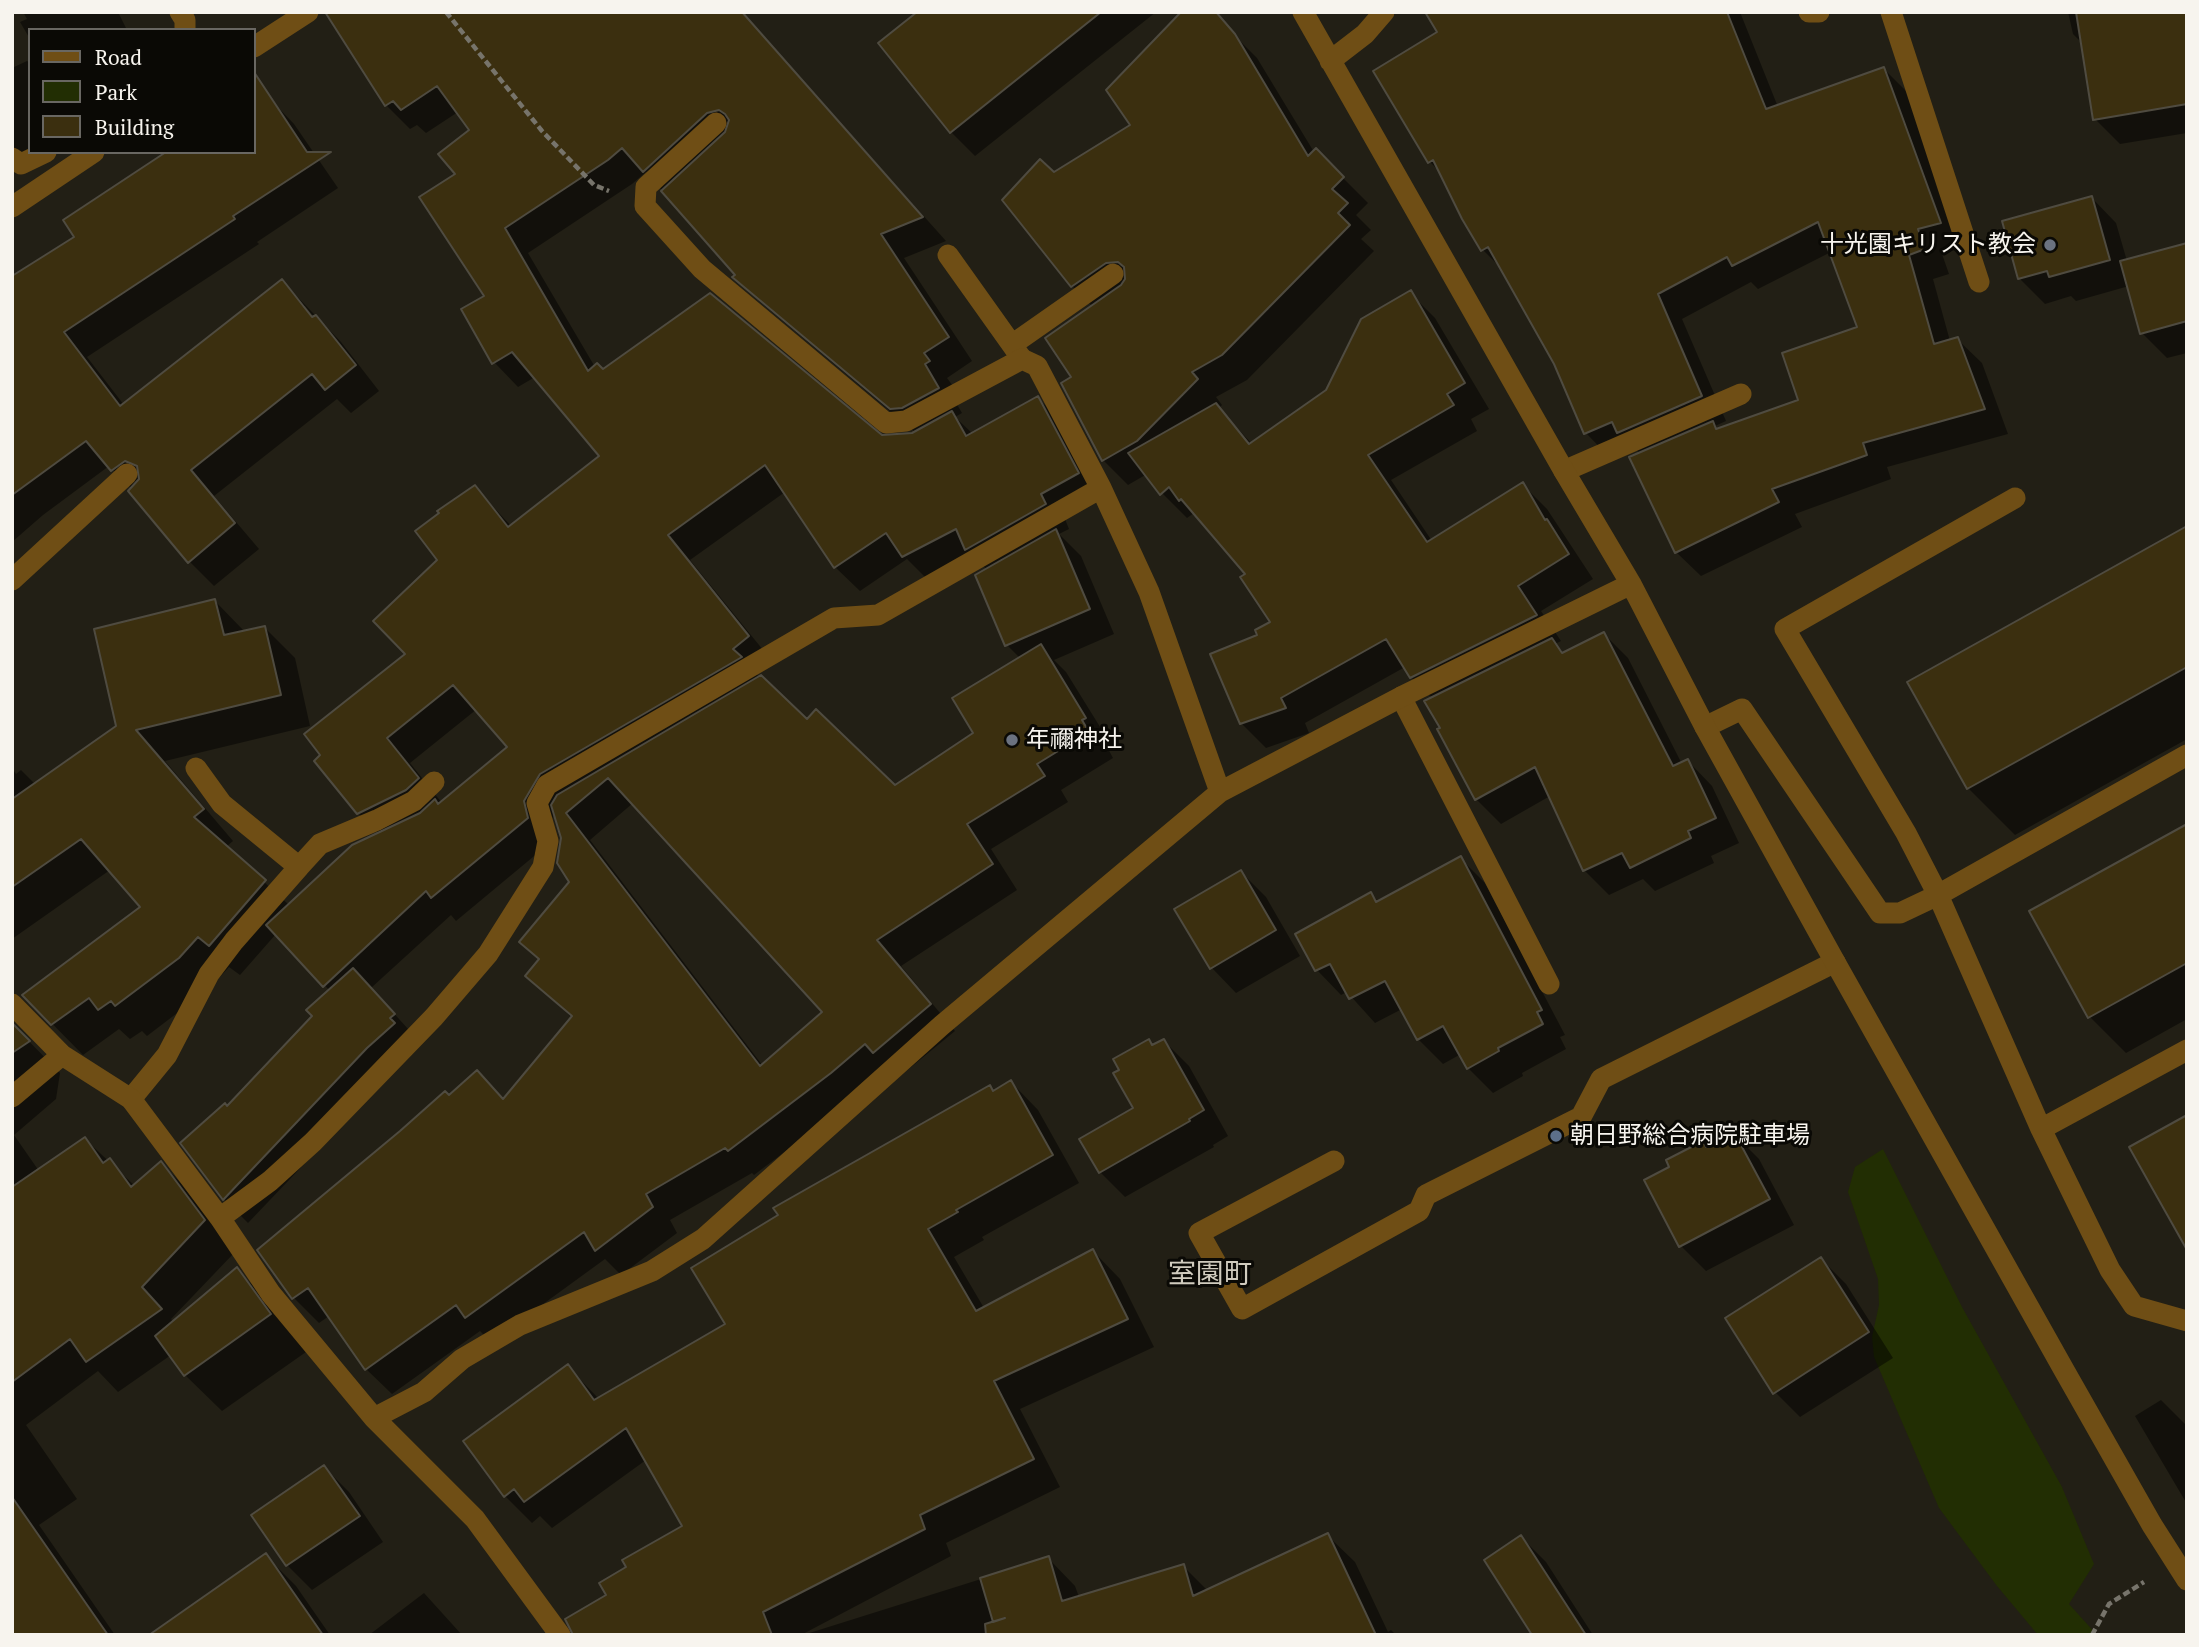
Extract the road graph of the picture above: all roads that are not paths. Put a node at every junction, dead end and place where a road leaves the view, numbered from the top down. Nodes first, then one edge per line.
1 (308, 12) edge
2 (1303, 12) edge
3 (1384, 12) edge
4 (1809, 12) edge
5 (1819, 12) edge
6 (1891, 12) edge
7 (256, 46) edge
8 (1330, 61) junction
9 (716, 123) dead end
10 (42, 154) edge
11 (91, 154) edge
12 (12, 158) edge
13 (12, 207) edge
14 (948, 255) dead end
15 (1113, 274) dead end
16 (1979, 282) dead end
17 (1018, 351) junction
18 (1741, 394) dead end
19 (1564, 471) junction
20 (127, 474) dead end
21 (1101, 488) junction
22 (2015, 498) dead end
23 (12, 580) edge
24 (1631, 584) junction
25 (1401, 696) junction
26 (1705, 727) junction
27 (2187, 755) edge
28 (196, 768) dead end
29 (434, 782) dead end
30 (1220, 792) junction
31 (299, 867) junction
32 (1938, 895) junction
33 (1835, 962) junction
34 (1549, 984) dead end
35 (12, 1004) edge
36 (2187, 1050) edge
37 (62, 1055) junction
38 (12, 1097) edge
39 (131, 1099) junction
40 (2041, 1129) junction
41 (1334, 1161) dead end
42 (220, 1218) junction
43 (2187, 1321) edge
44 (374, 1418) junction
45 (2187, 1580) edge
46 (560, 1635) edge

1 - 7 street
2 - 8 street
3 - 8 street
4 - 5 street
6 - 16 street
8 - 19 street
9 - 17 street
10 - 12 street
11 - 13 street
14 - 17 street
15 - 17 street
17 - 21 street
18 - 19 street
19 - 24 street
20 - 23 street
21 - 30 street
21 - 42 street
22 - 32 street
24 - 25 street
24 - 26 street
25 - 30 street
25 - 34 street
26 - 32 street
26 - 33 street
27 - 32 street
28 - 31 street
29 - 31 street
30 - 44 street
31 - 39 street
32 - 40 street
33 - 41 street
33 - 45 street
35 - 37 street
36 - 40 street
37 - 38 street
37 - 39 street
39 - 42 street
40 - 43 street
42 - 44 street
44 - 46 street

